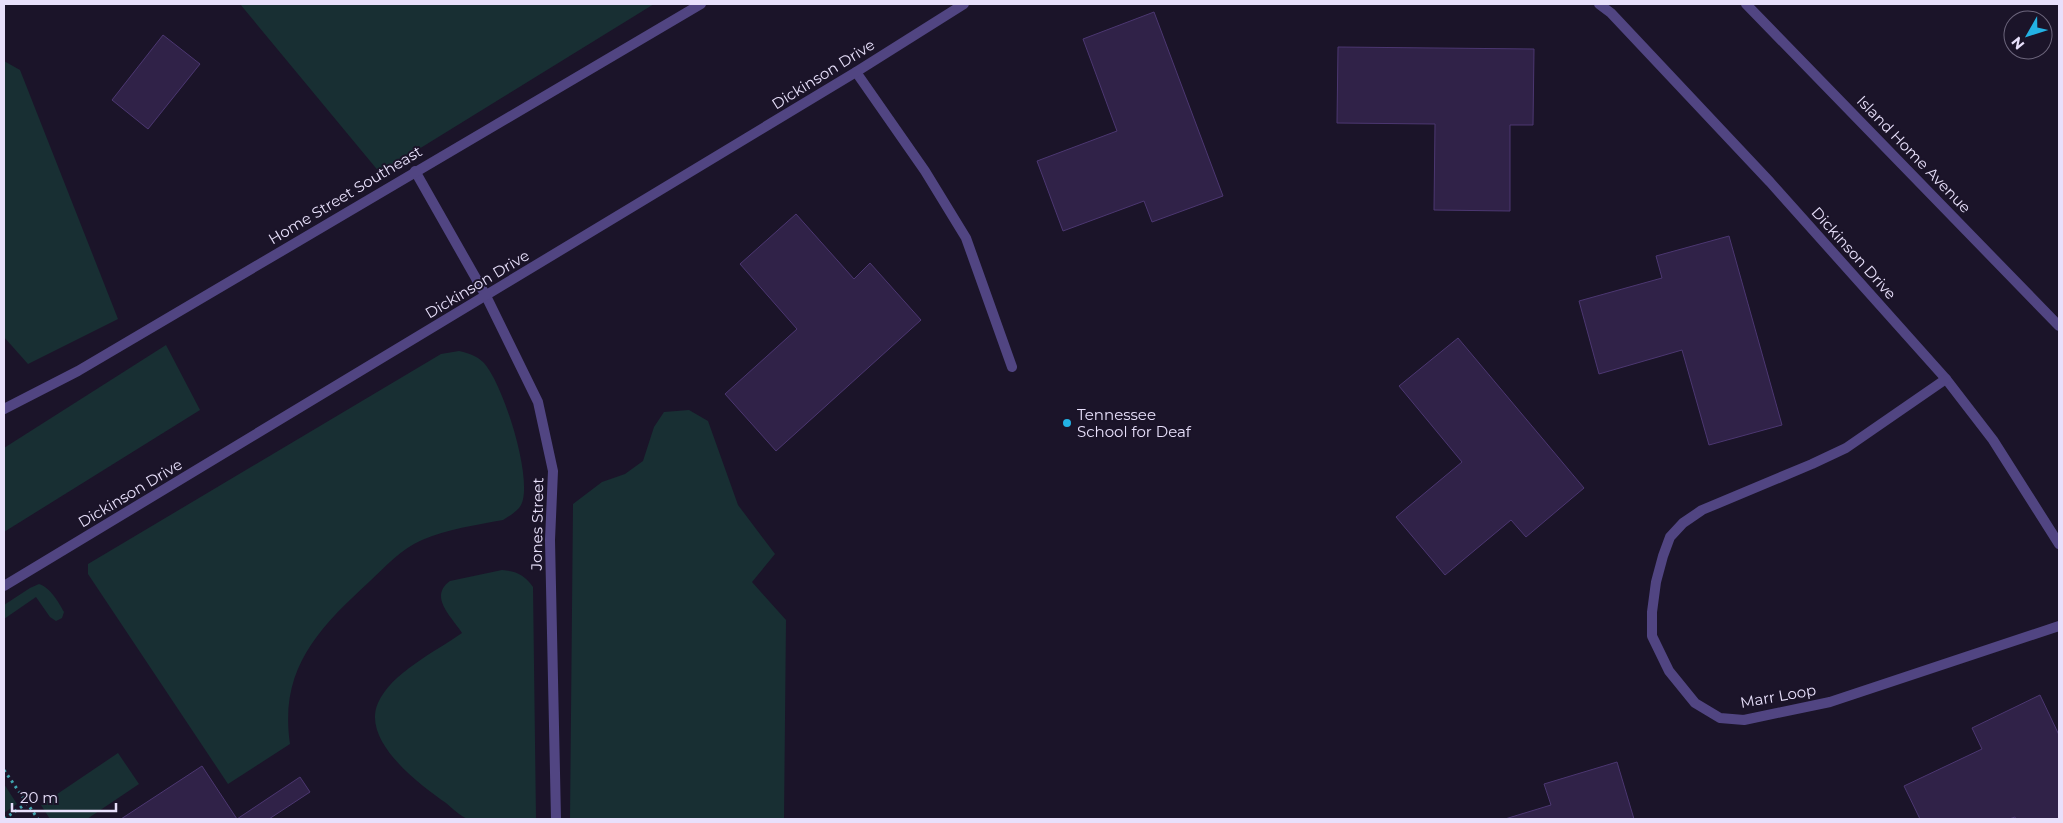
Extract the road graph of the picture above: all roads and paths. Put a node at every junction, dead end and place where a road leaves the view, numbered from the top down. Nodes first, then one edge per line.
1 (701, 4) edge
2 (964, 4) edge
3 (1599, 4) edge
4 (1746, 4) edge
5 (856, 72) junction
6 (415, 171) junction
7 (486, 296) junction
8 (2059, 326) edge
9 (1012, 367) dead end
10 (1946, 379) junction
11 (4, 409) edge
12 (2059, 544) edge
13 (4, 586) edge
14 (2059, 626) edge
15 (4, 770) edge
16 (27, 804) junction
17 (4, 819) edge
18 (38, 819) edge
19 (556, 819) edge

1 - 6 street, Home Street Southeast
2 - 5 street, Dickinson Drive
3 - 10 street, Dickinson Drive
4 - 8 street, Island Home Avenue
5 - 7 street, Dickinson Drive
5 - 9 street
6 - 7 street, Jones Street
6 - 11 street, Home Street Southeast
7 - 13 street, Dickinson Drive
7 - 19 street, Jones Street
10 - 12 street, Dickinson Drive
10 - 14 street, Marr Loop
15 - 16 path
16 - 17 path
16 - 18 path

